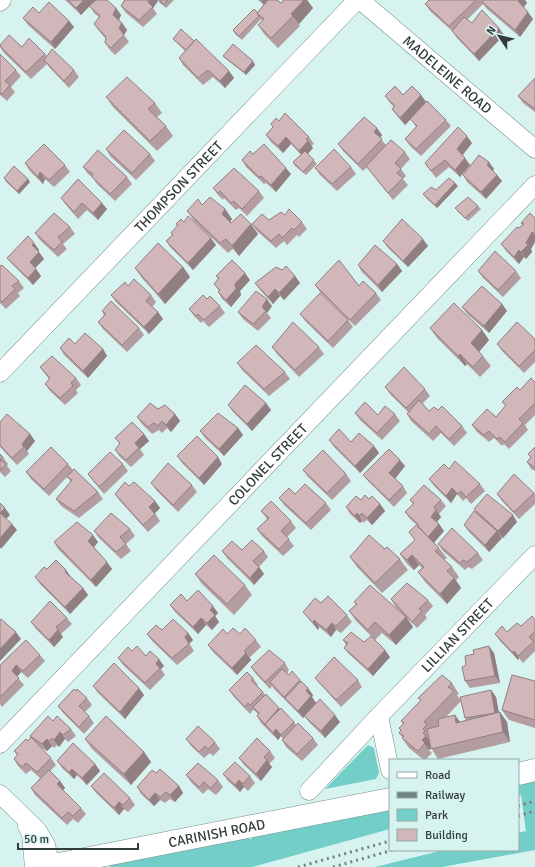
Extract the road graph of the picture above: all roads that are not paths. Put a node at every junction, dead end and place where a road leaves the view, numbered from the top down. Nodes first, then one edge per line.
1 (359, 0) edge
2 (535, 149) edge
3 (535, 186) edge
4 (0, 373) edge
5 (535, 555) edge
6 (379, 716) junction
7 (0, 744) edge
8 (389, 765) edge
9 (535, 770) edge
10 (519, 774) edge
11 (309, 792) dead end
12 (0, 794) edge
13 (389, 799) edge
14 (43, 866) edge

1 - 2 street, MADELEINE ROAD
1 - 4 street, THOMPSON STREET
3 - 7 street, COLONEL STREET
5 - 6 street, LILLIAN STREET
6 - 8 street
6 - 11 street, LILLIAN STREET
9 - 10 street
12 - 14 street
13 - 14 street, CARINISH ROAD

